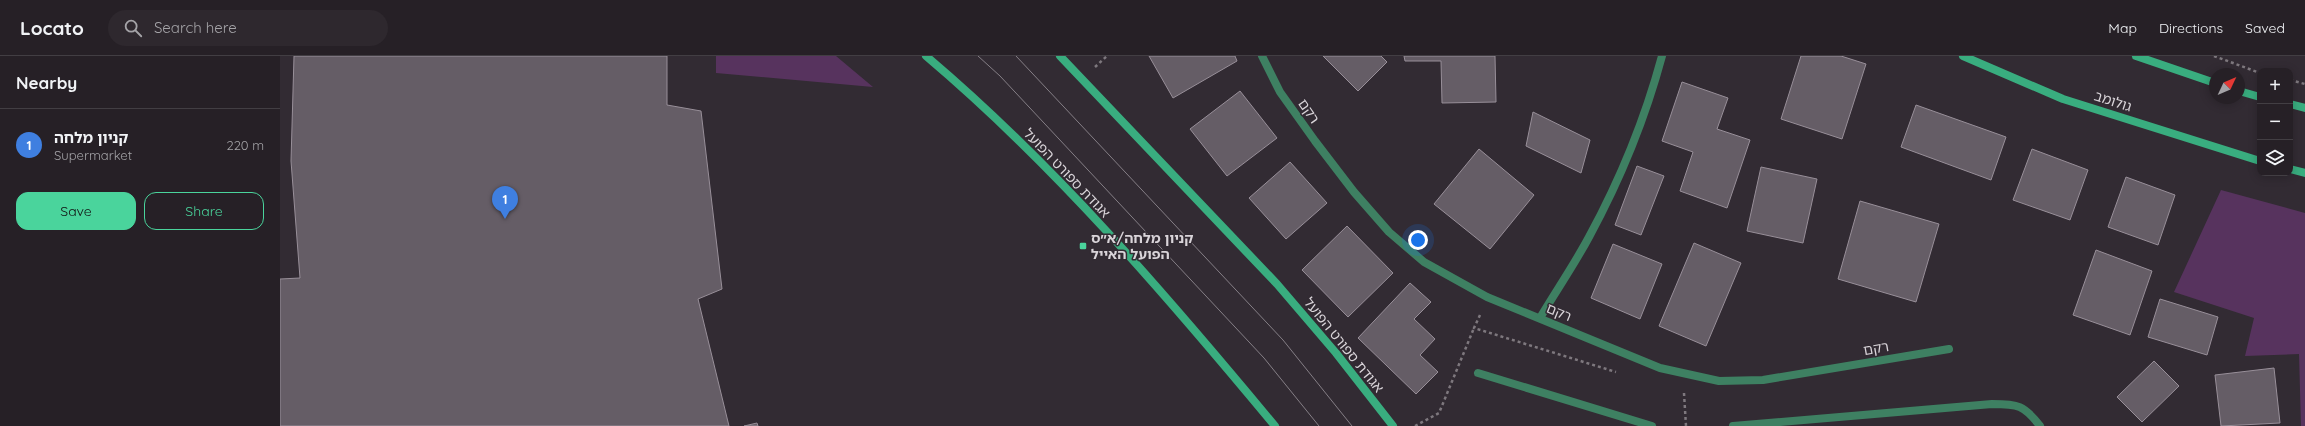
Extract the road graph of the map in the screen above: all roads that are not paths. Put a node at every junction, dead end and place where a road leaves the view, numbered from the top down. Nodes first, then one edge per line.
1 (926, 56) edge
2 (1060, 56) edge
3 (1262, 56) edge
4 (1662, 56) edge
5 (1962, 56) edge
6 (2136, 56) edge
7 (2209, 81) edge
8 (2245, 93) edge
9 (2257, 96) edge
10 (2293, 105) edge
11 (2305, 108) edge
12 (2257, 160) edge
13 (2293, 170) edge
14 (2305, 174) edge
15 (1540, 318) junction
16 (1949, 349) dead end
17 (1478, 373) dead end
18 (1275, 426) edge
19 (1393, 426) edge
20 (1652, 426) edge
21 (1733, 426) edge
22 (2040, 426) edge

1 - 18 street, אגודת ספורט הפועל
2 - 19 street, אגודת ספורט הפועל
3 - 15 street, רקם
4 - 15 street
5 - 12 street, גולומב
6 - 7 street
8 - 9 street
10 - 11 street
13 - 14 street
15 - 16 street, רקם
17 - 20 street
21 - 22 street

